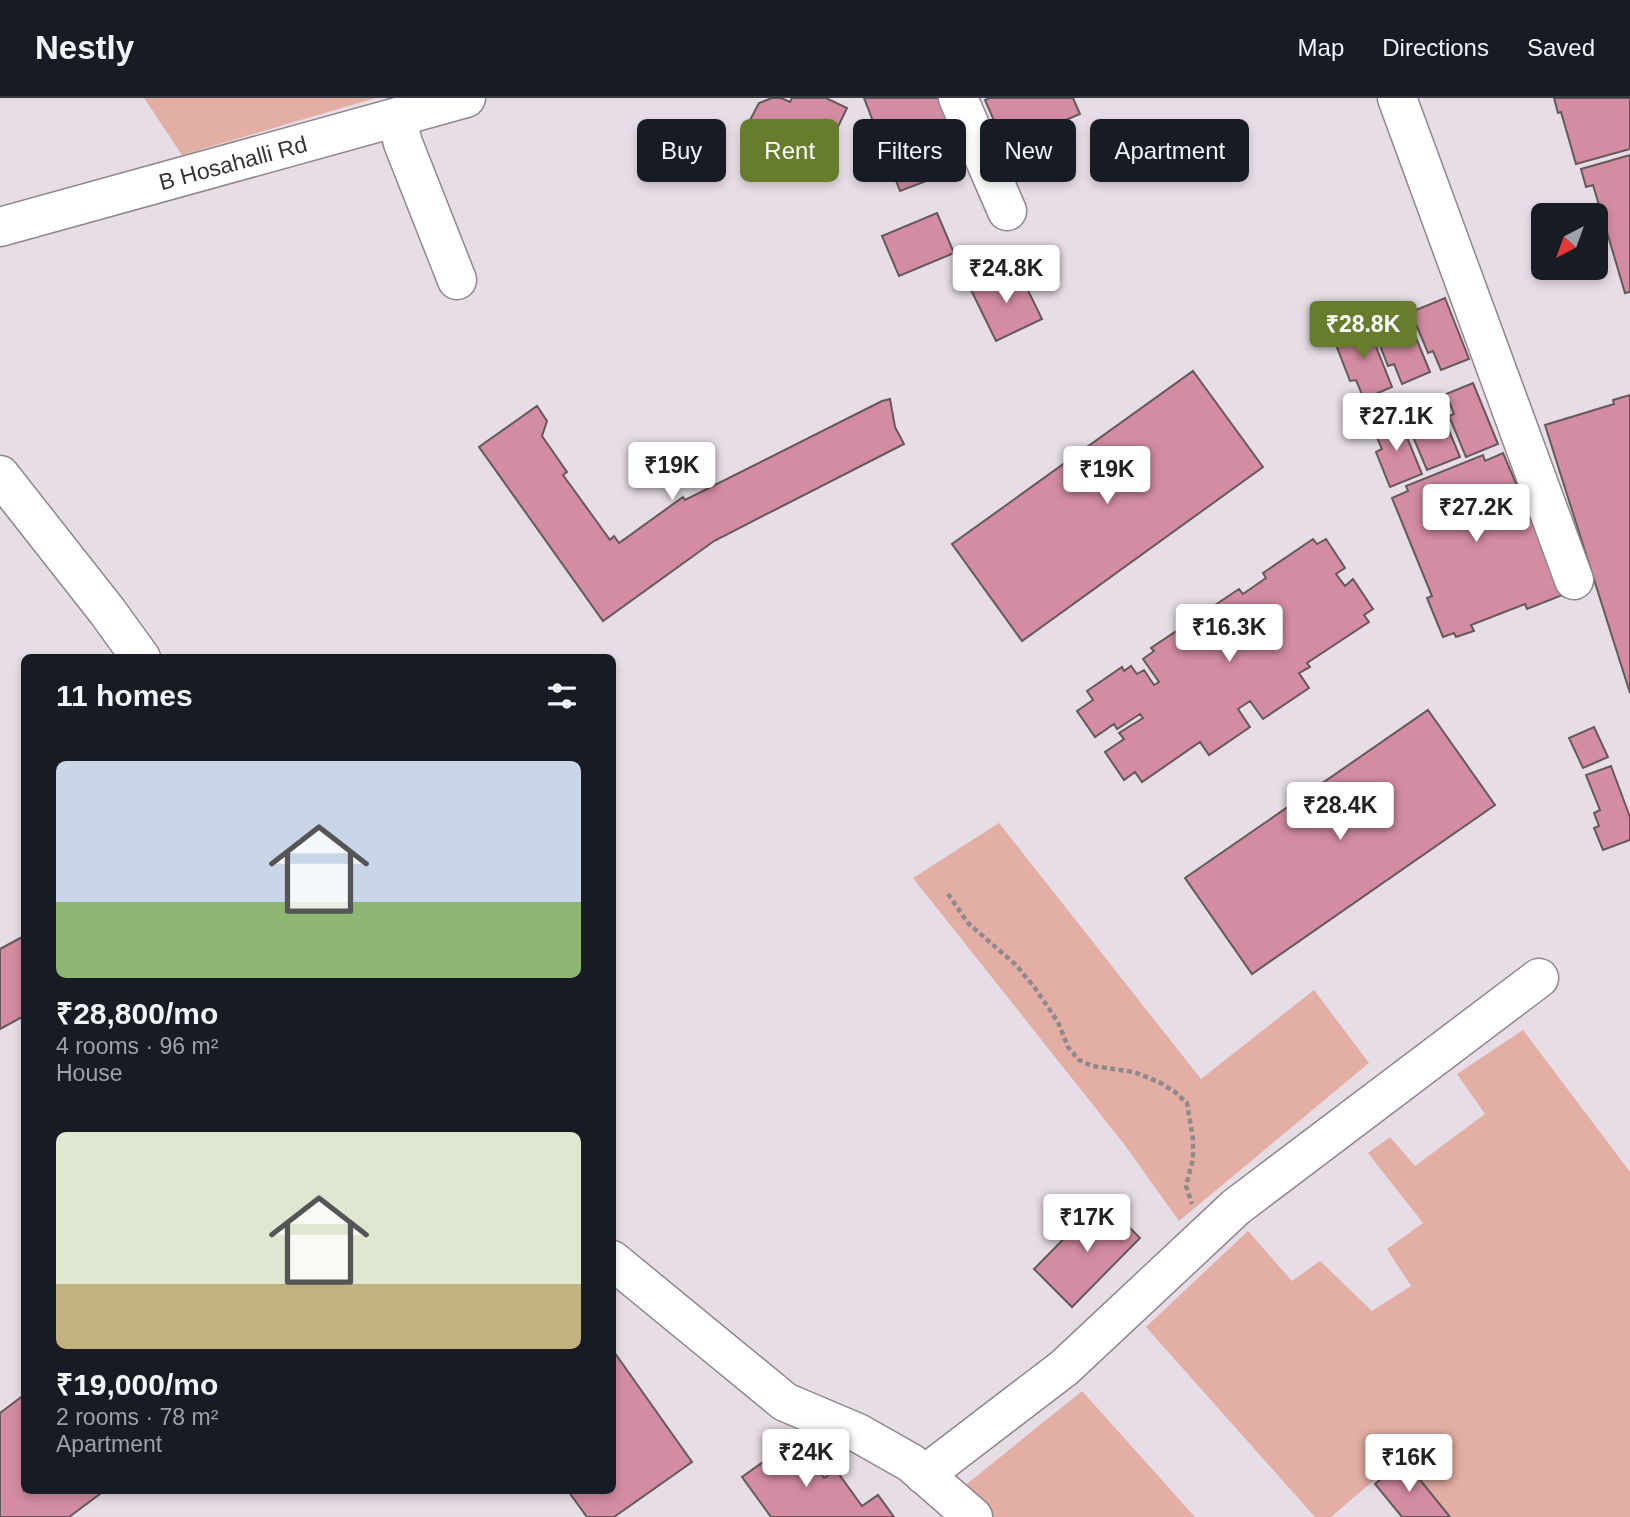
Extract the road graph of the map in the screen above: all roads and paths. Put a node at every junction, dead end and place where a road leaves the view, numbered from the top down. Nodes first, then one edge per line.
1 (466, 98) edge
2 (958, 98) edge
3 (1397, 98) edge
4 (397, 118) junction
5 (1007, 211) dead end
6 (0, 227) edge
7 (457, 280) dead end
8 (0, 475) edge
9 (1574, 580) dead end
10 (138, 654) edge
11 (948, 894) dead end
12 (1539, 978) dead end
13 (1209, 1233) junction
14 (616, 1263) edge
15 (924, 1475) junction
16 (973, 1517) edge

1 - 4 street, B Hosahalli Rd
2 - 5 street
3 - 9 street
4 - 6 street, B Hosahalli Rd
4 - 7 street
8 - 10 street
11 - 13 path
12 - 13 street
13 - 15 street
14 - 15 street
15 - 16 street

